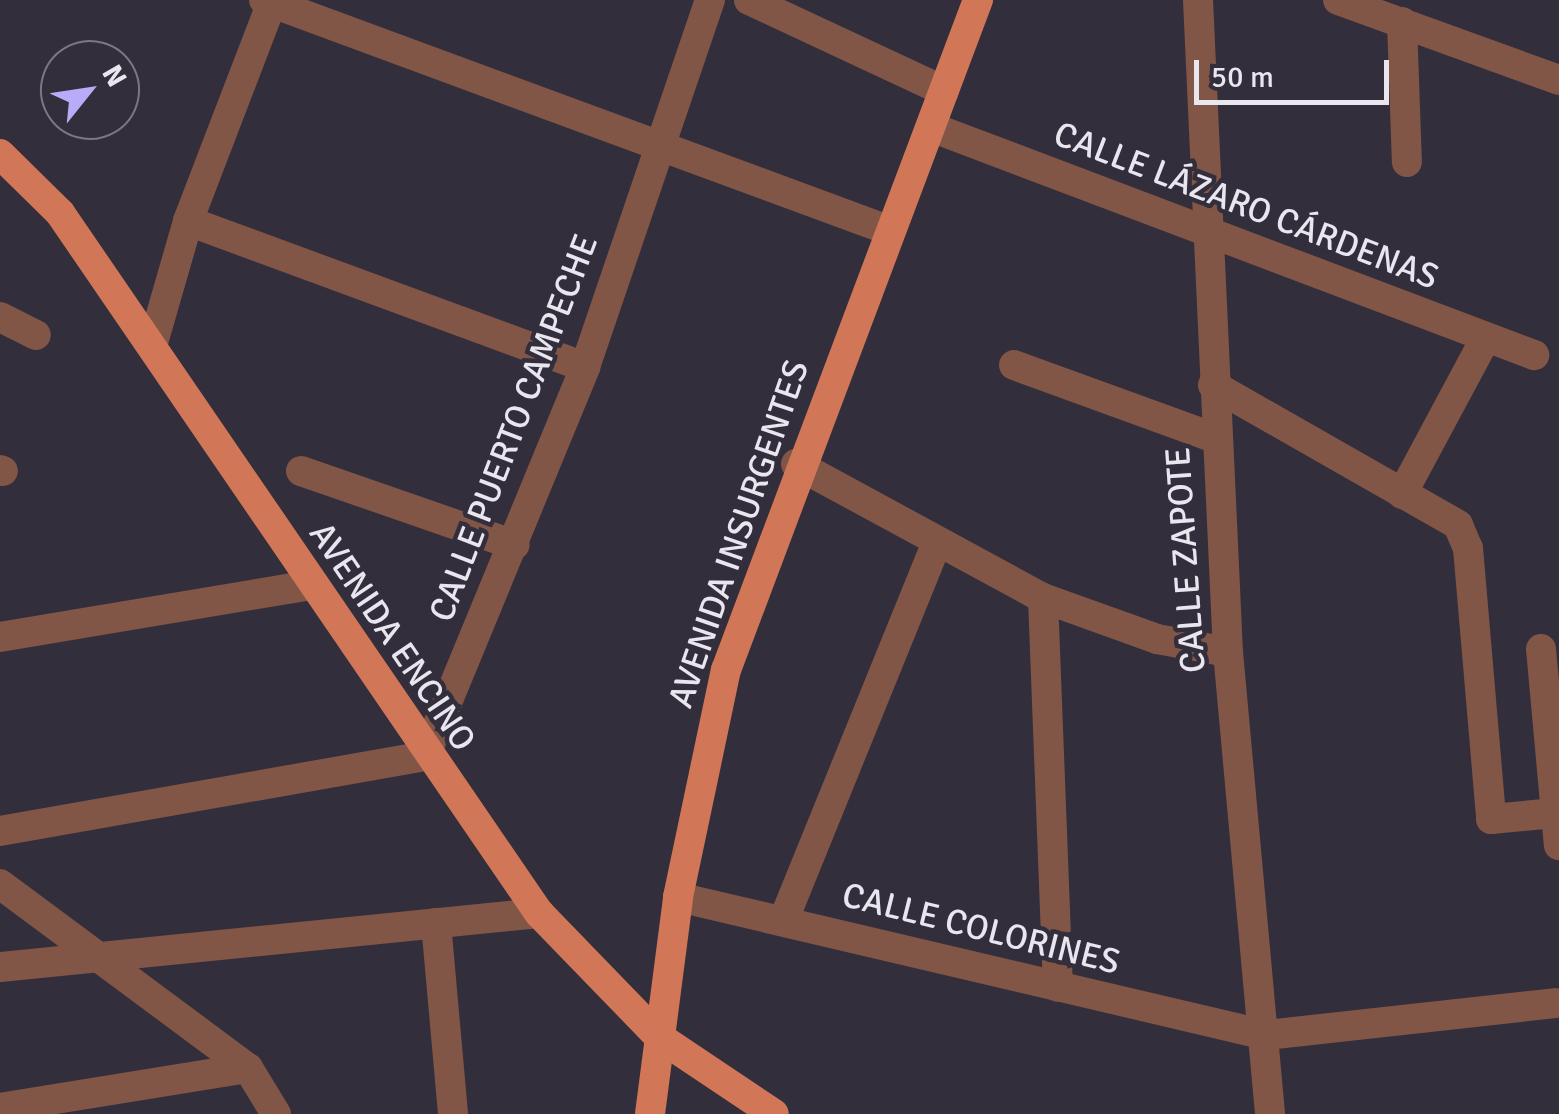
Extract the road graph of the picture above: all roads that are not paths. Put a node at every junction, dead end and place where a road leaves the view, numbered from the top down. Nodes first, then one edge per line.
1 (710, 0) edge
2 (749, 0) edge
3 (978, 0) edge
4 (1198, 0) edge
5 (1338, 0) edge
6 (270, 1) edge
7 (1402, 22) junction
8 (1559, 80) edge
9 (944, 91) junction
10 (931, 127) junction
11 (658, 146) junction
12 (0, 154) edge
13 (1406, 162) dead end
14 (188, 221) junction
15 (1203, 224) junction
16 (888, 230) junction
17 (0, 317) edge
18 (36, 335) dead end
19 (1485, 339) junction
20 (152, 346) junction
21 (1534, 355) dead end
22 (1014, 365) dead end
23 (585, 367) junction
24 (1213, 385) junction
25 (1215, 438) junction
26 (796, 464) junction
27 (301, 471) dead end
28 (1402, 494) junction
29 (936, 544) junction
30 (515, 545) junction
31 (312, 586) junction
32 (1043, 598) junction
33 (0, 637) edge
34 (1541, 649) dead end
35 (1228, 652) junction
36 (425, 756) junction
37 (1556, 813) junction
38 (0, 832) edge
39 (1559, 845) edge
40 (0, 884) edge
41 (678, 898) junction
42 (539, 913) junction
43 (784, 919) junction
44 (436, 923) junction
45 (95, 958) junction
46 (0, 967) edge
47 (1058, 986) junction
48 (1555, 1004) dead end
49 (1266, 1035) junction
50 (658, 1037) junction
51 (248, 1068) junction
52 (0, 1108) edge
53 (276, 1114) edge
54 (453, 1114) edge
55 (650, 1114) edge
56 (774, 1114) edge
57 (1270, 1114) edge

1 - 11 street, CALLE PUERTO CAMPECHE
2 - 9 street
3 - 9 main road, AVENIDA INSURGENTES
4 - 15 street, CALLE ZAPOTE
5 - 7 street
6 - 11 street
6 - 14 street
7 - 8 street
7 - 13 street
9 - 10 main road, AVENIDA INSURGENTES
10 - 15 street, CALLE LÁZARO CÁRDENAS
10 - 16 main road, AVENIDA INSURGENTES
11 - 16 street
11 - 23 street, CALLE PUERTO CAMPECHE
12 - 20 main road, AVENIDA ENCINO
14 - 20 street
14 - 23 street
15 - 19 street, CALLE LÁZARO CÁRDENAS
15 - 24 street, CALLE ZAPOTE
16 - 26 main road, AVENIDA INSURGENTES
17 - 18 street
19 - 21 street, CALLE LÁZARO CÁRDENAS
19 - 28 street
20 - 31 main road, AVENIDA ENCINO
22 - 25 street
23 - 30 street, CALLE PUERTO CAMPECHE
24 - 25 street, CALLE ZAPOTE
24 - 28 street
25 - 35 street, CALLE ZAPOTE
26 - 29 street
26 - 41 main road, AVENIDA INSURGENTES
27 - 30 street
28 - 37 street
29 - 32 street
29 - 43 street
30 - 36 street, CALLE PUERTO CAMPECHE
31 - 33 street
31 - 36 main road, AVENIDA ENCINO
32 - 35 street
32 - 47 street
34 - 37 street
35 - 49 street, CALLE ZAPOTE
36 - 38 street
36 - 42 main road, AVENIDA ENCINO
37 - 39 street
40 - 45 street
41 - 43 street, CALLE COLORINES
41 - 50 main road, AVENIDA INSURGENTES
42 - 44 street
42 - 50 main road, AVENIDA ENCINO
43 - 47 street, CALLE COLORINES
44 - 45 street
44 - 54 street
45 - 46 street
45 - 51 street
47 - 49 street, CALLE COLORINES
48 - 49 street, CALLE COLORINES
49 - 57 street, CALLE ZAPOTE
50 - 55 main road, AVENIDA INSURGENTES
50 - 56 main road, AVENIDA ENCINO
51 - 52 street
51 - 53 street

